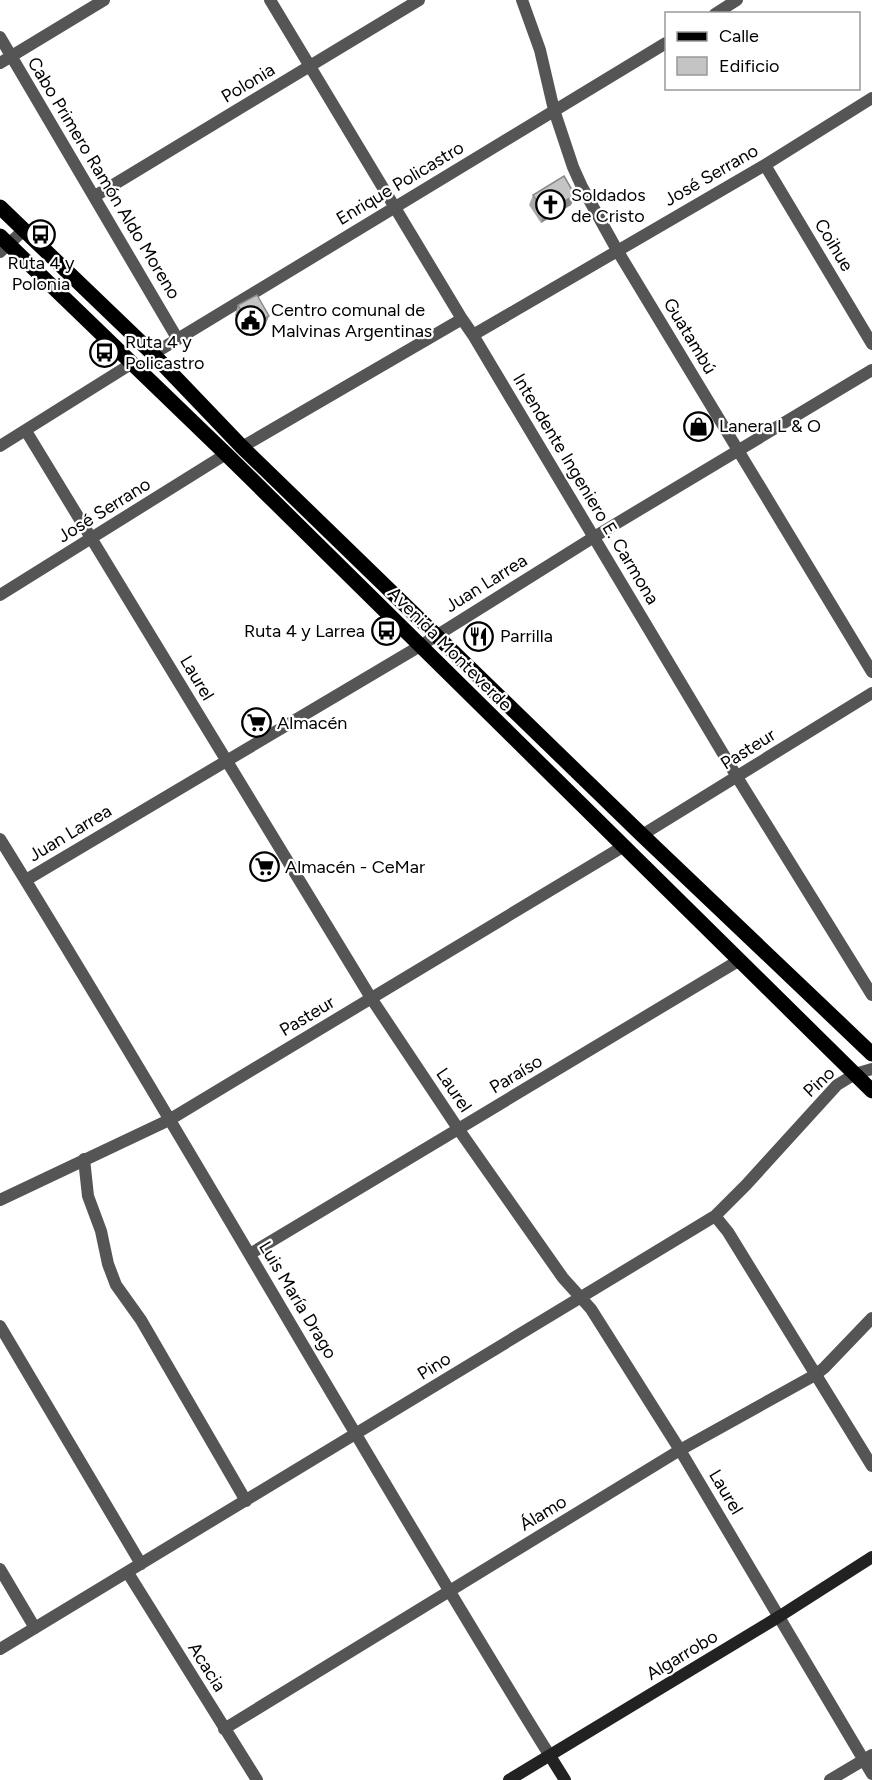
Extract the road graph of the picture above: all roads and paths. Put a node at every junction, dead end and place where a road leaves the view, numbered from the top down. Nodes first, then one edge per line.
1 (104, 0) edge
2 (270, 0) edge
3 (419, 0) edge
4 (522, 0) edge
5 (737, 0) edge
6 (718, 12) edge
7 (0, 37) edge
8 (665, 44) edge
9 (12, 57) junction
10 (0, 63) edge
11 (309, 67) junction
12 (872, 98) edge
13 (554, 110) junction
14 (765, 165) junction
15 (95, 196) junction
16 (0, 207) edge
17 (394, 207) junction
18 (24, 230) junction
19 (3, 244) edge
20 (617, 250) junction
21 (462, 319) junction
22 (473, 335) junction
23 (177, 338) junction
24 (872, 344) edge
25 (153, 354) junction
26 (131, 364) junction
27 (872, 370) edge
28 (26, 431) junction
29 (0, 447) edge
30 (242, 447) junction
31 (738, 450) junction
32 (226, 454) junction
33 (594, 537) junction
34 (93, 539) junction
35 (0, 595) edge
36 (437, 635) junction
37 (420, 646) junction
38 (872, 672) edge
39 (872, 693) edge
40 (226, 761) junction
41 (737, 777) junction
42 (642, 835) junction
43 (0, 839) edge
44 (624, 846) junction
45 (26, 880) junction
46 (738, 961) junction
47 (872, 995) edge
48 (371, 998) junction
49 (872, 1054) edge
50 (872, 1070) edge
51 (855, 1074) junction
52 (872, 1091) edge
53 (169, 1120) junction
54 (459, 1130) junction
55 (84, 1159) junction
56 (0, 1200) edge
57 (715, 1216) junction
58 (249, 1254) junction
59 (581, 1297) junction
60 (872, 1318) edge
61 (0, 1326) edge
62 (815, 1375) junction
63 (357, 1434) junction
64 (680, 1450) junction
65 (872, 1466) edge
66 (246, 1500) junction
67 (872, 1557) edge
68 (141, 1564) junction
69 (0, 1569) edge
70 (128, 1573) junction
71 (448, 1592) junction
72 (780, 1616) junction
73 (34, 1628) junction
74 (0, 1649) edge
75 (224, 1729) junction
76 (550, 1756) junction
77 (868, 1758) edge
78 (872, 1774) edge
79 (257, 1780) edge
80 (508, 1780) edge
81 (565, 1780) edge
82 (830, 1780) edge

1 - 9 street
2 - 11 street, Intendente Ingeniero E. Carmona
3 - 11 street, Polonia
4 - 13 street, Guatambú
5 - 6 street
7 - 9 street, Cabo Primero Ramón Aldo Moreno
8 - 13 street, Enrique Policastro
9 - 10 street
9 - 15 street, Cabo Primero Ramón Aldo Moreno
11 - 15 street, Polonia
11 - 17 street, Intendente Ingeniero E. Carmona
12 - 14 street, José Serrano
13 - 17 street, Enrique Policastro
13 - 20 street, Guatambú
14 - 20 street, José Serrano
14 - 24 street, Coihue
15 - 23 street, Cabo Primero Ramón Aldo Moreno
16 - 18 main road, Avenida Monteverde
17 - 21 street, Intendente Ingeniero E. Carmona
17 - 23 street, Enrique Policastro
18 - 19 street
18 - 25 main road, Avenida Monteverde
19 - 26 main road, Avenida Monteverde
20 - 22 street, José Serrano
20 - 31 street, Guatambú
21 - 22 street, Intendente Ingeniero E. Carmona
21 - 30 street
22 - 33 street, Intendente Ingeniero E. Carmona
23 - 25 street, Enrique Policastro
25 - 30 main road, Avenida Monteverde
26 - 28 street
26 - 32 main road, Avenida Monteverde
27 - 31 street, Juan Larrea
28 - 29 street
28 - 34 street, Laurel
30 - 36 main road, Avenida Monteverde
31 - 33 street, Juan Larrea
31 - 38 street, Guatambú
32 - 34 street, José Serrano
32 - 37 main road, Avenida Monteverde
33 - 36 street, Juan Larrea
33 - 41 street, Intendente Ingeniero E. Carmona
34 - 35 street, José Serrano
34 - 40 street, Laurel
36 - 37 street, Juan Larrea
36 - 42 main road, Avenida Monteverde
37 - 40 street, Juan Larrea
37 - 44 main road, Avenida Monteverde
39 - 41 street, Pasteur
40 - 45 street, Juan Larrea
40 - 48 street, Laurel
41 - 42 street, Pasteur
41 - 47 street, Intendente Ingeniero E. Carmona
42 - 49 main road, Avenida Monteverde
43 - 45 street, Luis María Drago
44 - 46 main road, Avenida Monteverde
44 - 48 street, Pasteur
45 - 53 street, Luis María Drago
46 - 51 main road, Avenida Monteverde
46 - 54 street, Paraíso
48 - 53 street, Pasteur
48 - 54 street, Laurel
50 - 51 street
51 - 52 main road, Avenida Monteverde
51 - 57 street, Pino
53 - 55 street, Pasteur
53 - 58 street, Luis María Drago
54 - 58 street, Paraíso
54 - 59 street, Laurel
55 - 56 street, Pasteur
55 - 66 street
57 - 59 street, Pino
57 - 62 street
58 - 63 street, Luis María Drago
59 - 63 street, Pino
59 - 64 street, Laurel
60 - 62 street, Álamo
61 - 68 street
62 - 64 street, Álamo
62 - 65 street
63 - 66 street, Pino
63 - 71 street, Luis María Drago
64 - 71 street, Álamo
64 - 72 street, Laurel
66 - 68 street, Pino
67 - 72 street, Algarrobo
68 - 70 street, Pino
69 - 73 street
70 - 73 street, Pino
70 - 75 street, Acacia
71 - 75 street, Álamo
71 - 76 street, Luis María Drago
72 - 76 street, Algarrobo
72 - 77 street, Laurel
73 - 74 street, Pino
75 - 79 street, Acacia
76 - 80 street, Algarrobo
76 - 81 street, Luis María Drago
77 - 78 street, Laurel
77 - 82 street

